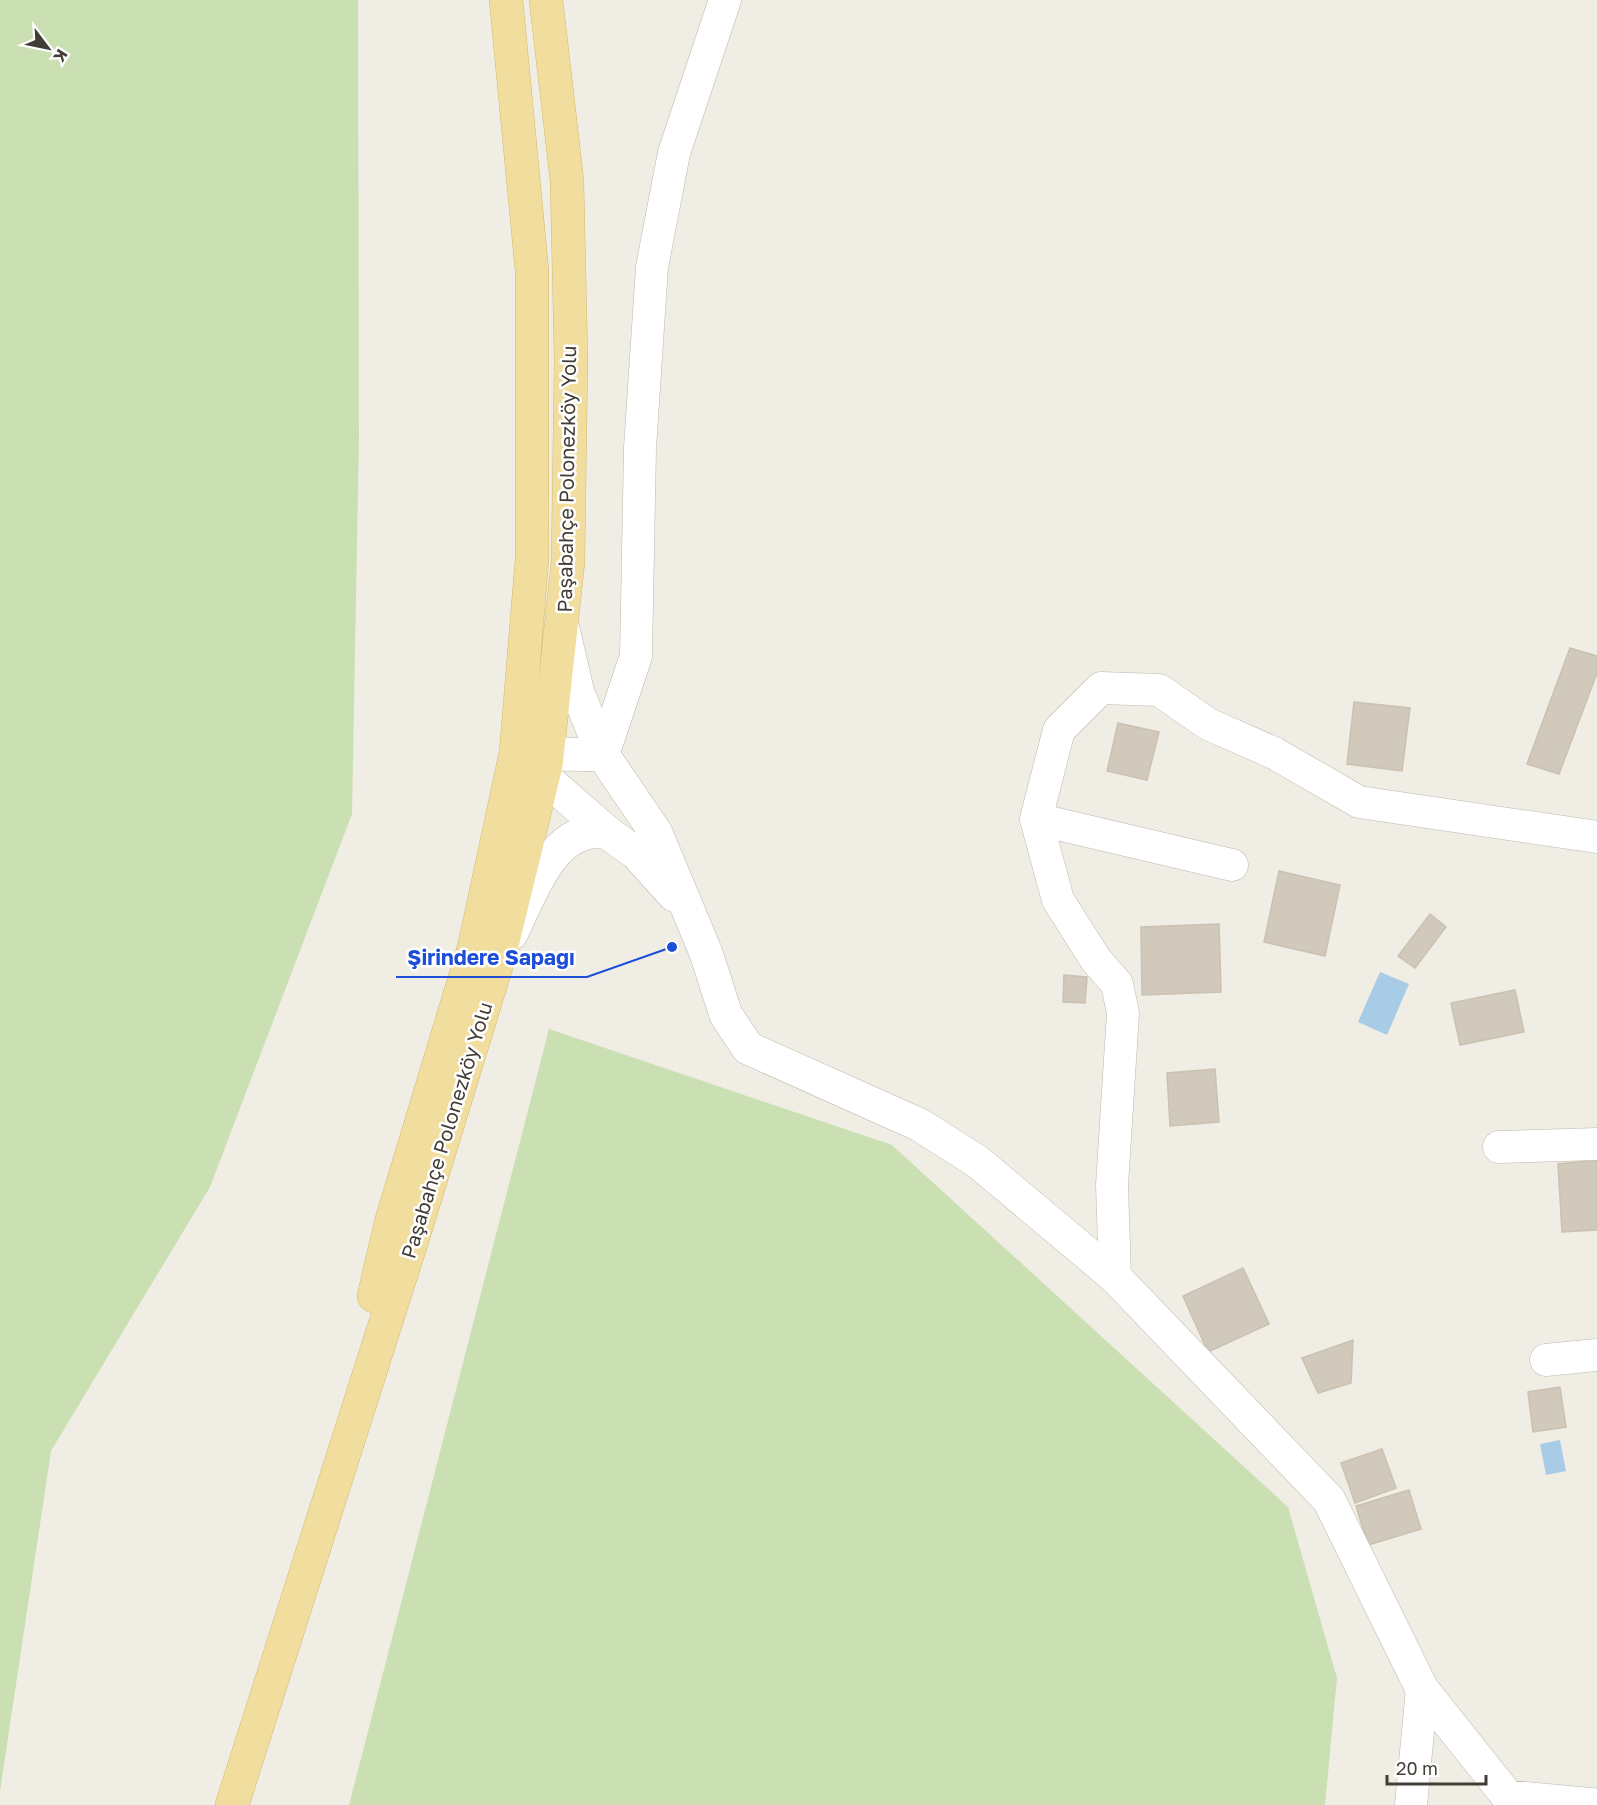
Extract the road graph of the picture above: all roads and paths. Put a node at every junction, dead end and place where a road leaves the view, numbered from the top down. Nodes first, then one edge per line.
1 (506, 0) edge
2 (546, 0) edge
3 (725, 0) edge
4 (562, 627) junction
5 (603, 755) junction
6 (536, 761) junction
7 (1036, 819) junction
8 (608, 833) junction
9 (1597, 837) edge
10 (1232, 865) dead end
11 (691, 914) junction
12 (499, 957) junction
13 (1597, 1144) edge
14 (1499, 1147) dead end
15 (1115, 1277) junction
16 (1597, 1355) edge
17 (1546, 1360) dead end
18 (316, 1537) junction
19 (1422, 1689) junction
20 (232, 1805) edge
21 (1411, 1805) edge
22 (1597, 1805) edge

1 - 6 main road, Paşabahçe Polonezköy Yolu
2 - 4 main road, Paşabahçe Polonezköy Yolu
3 - 5 street
4 - 5 street
4 - 6 main road, Paşabahçe Polonezköy Yolu
5 - 6 street
5 - 11 street
6 - 8 street
6 - 12 main road, Paşabahçe Polonezköy Yolu
6 - 18 main road, Paşabahçe Polonezköy Yolu
7 - 9 street
7 - 10 street
7 - 15 street
8 - 11 street
8 - 12 street
11 - 15 street
12 - 18 main road, Paşabahçe Polonezköy Yolu
13 - 14 street
15 - 19 street
16 - 17 street
18 - 20 main road, Paşabahçe Polonezköy Yolu
19 - 21 street
19 - 22 street

